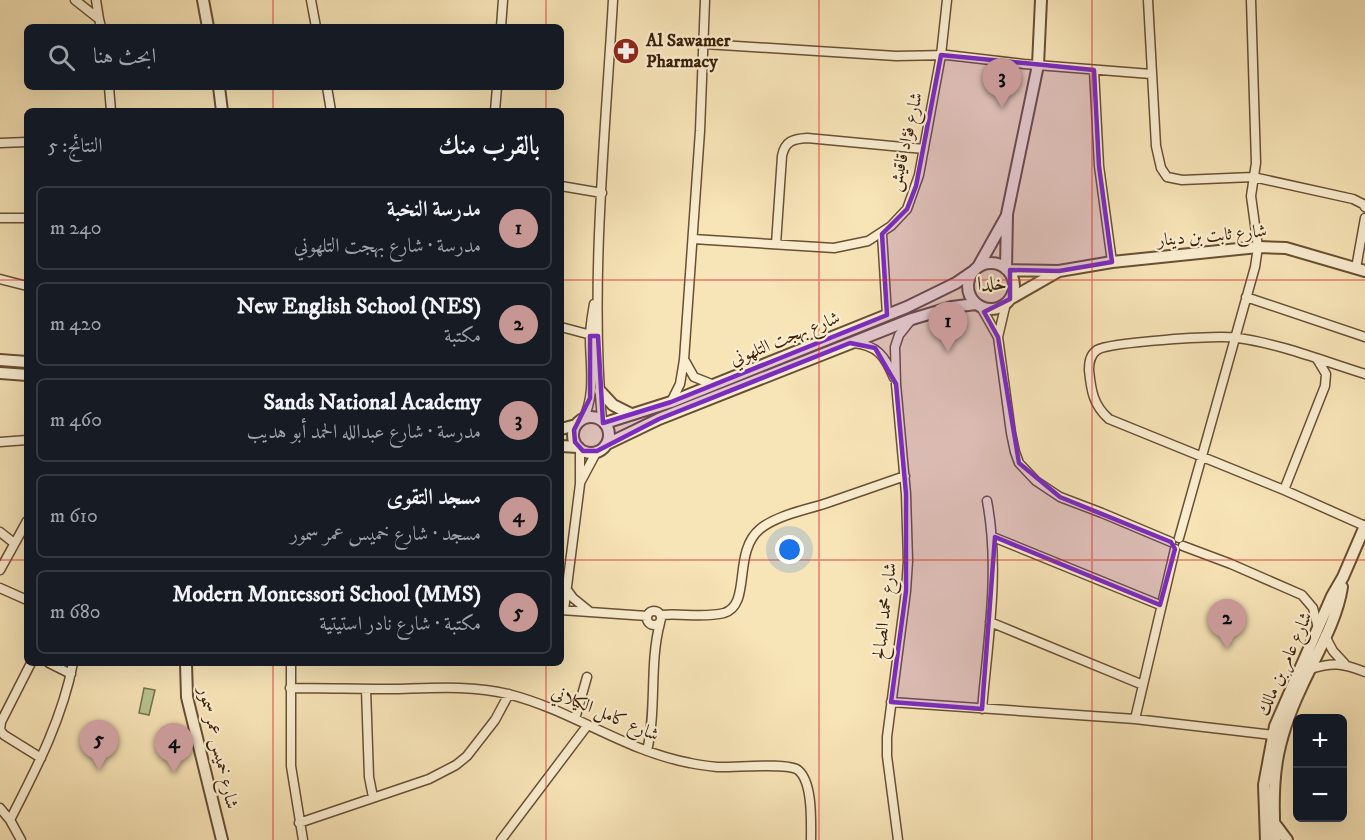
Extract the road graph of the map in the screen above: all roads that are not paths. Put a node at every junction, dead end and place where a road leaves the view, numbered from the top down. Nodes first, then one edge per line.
1 (75, 0) edge
2 (96, 0) edge
3 (203, 0) edge
4 (311, 0) edge
5 (503, 0) edge
6 (613, 0) edge
7 (705, 0) edge
8 (946, 0) edge
9 (1041, 0) edge
10 (1148, 0) edge
11 (1251, 0) edge
12 (100, 23) edge
13 (207, 24) edge
14 (315, 24) edge
15 (501, 24) edge
16 (705, 44) junction
17 (941, 55) junction
18 (1038, 65) junction
19 (1094, 70) junction
20 (1151, 74) junction
21 (109, 90) edge
22 (219, 90) edge
23 (328, 90) edge
24 (497, 90) edge
25 (111, 108) edge
26 (222, 108) edge
27 (330, 108) edge
28 (495, 108) edge
29 (24, 142) edge
30 (0, 143) edge
31 (924, 149) junction
32 (1253, 177) junction
33 (564, 187) edge
34 (602, 193) junction
35 (1364, 205) edge
36 (1007, 214) junction
37 (0, 218) edge
38 (24, 218) edge
39 (1365, 218) edge
40 (882, 234) junction
41 (693, 239) junction
42 (776, 244) junction
43 (1258, 247) junction
44 (1112, 262) junction
45 (975, 269) junction
46 (1007, 269) junction
47 (1361, 270) edge
48 (1059, 271) junction
49 (0, 279) edge
50 (24, 285) edge
51 (1246, 297) junction
52 (1008, 301) junction
53 (979, 306) junction
54 (887, 315) junction
55 (912, 319) junction
56 (594, 325) junction
57 (564, 327) edge
58 (594, 336) junction
59 (998, 337) junction
60 (1235, 337) junction
61 (1365, 337) edge
62 (850, 343) junction
63 (1317, 359) junction
64 (0, 360) edge
65 (684, 360) junction
66 (24, 362) edge
67 (0, 373) edge
68 (1365, 374) edge
69 (24, 375) edge
70 (896, 384) junction
71 (714, 385) junction
72 (600, 391) junction
73 (671, 402) junction
74 (631, 414) junction
75 (580, 422) junction
76 (603, 422) junction
77 (564, 428) edge
78 (24, 440) edge
79 (0, 442) edge
80 (607, 444) junction
81 (564, 446) edge
82 (579, 447) junction
83 (597, 452) junction
84 (1202, 457) junction
85 (905, 476) junction
86 (580, 484) junction
87 (1284, 490) junction
88 (987, 501) dead end
89 (24, 526) edge
90 (1365, 526) edge
91 (0, 532) edge
92 (993, 537) junction
93 (14, 543) junction
94 (1177, 544) junction
95 (0, 570) edge
96 (564, 584) edge
97 (0, 588) edge
98 (564, 591) edge
99 (24, 599) edge
100 (1160, 605) junction
101 (564, 610) edge
102 (592, 612) junction
103 (647, 619) junction
104 (660, 619) junction
105 (990, 622) junction
106 (1322, 633) junction
107 (654, 644) junction
108 (1345, 664) junction
109 (29, 666) edge
110 (55, 666) edge
111 (72, 666) edge
112 (186, 666) edge
113 (291, 666) edge
114 (1310, 669) junction
115 (1365, 672) edge
116 (71, 674) junction
117 (587, 677) dead end
118 (1143, 685) junction
119 (290, 687) junction
120 (366, 689) junction
121 (509, 694) junction
122 (891, 702) junction
123 (982, 709) junction
124 (575, 718) junction
125 (1135, 719) junction
126 (587, 726) junction
127 (1277, 736) junction
128 (647, 751) junction
129 (41, 759) junction
130 (372, 797) junction
131 (0, 808) edge
132 (10, 820) junction
133 (298, 823) junction
134 (1274, 823) junction
135 (21, 840) edge
136 (222, 840) edge
137 (303, 840) edge
138 (503, 840) edge
139 (811, 840) edge
140 (898, 840) edge
141 (1266, 840) edge
142 (1275, 840) edge
143 (1287, 840) edge

1 - 12 street
2 - 12 street
3 - 13 street
4 - 14 street
5 - 15 street
6 - 34 street
7 - 16 street
8 - 17 street, شارع فؤاد قاقيش
9 - 18 street
10 - 20 street
11 - 32 street
16 - 17 street
16 - 41 street
17 - 18 street
17 - 31 street, شارع فؤاد قاقيش
18 - 19 street
18 - 36 street
19 - 20 street
19 - 44 street
20 - 32 street
21 - 25 street
22 - 26 street
23 - 27 street
24 - 28 street
29 - 30 street
31 - 40 street, شارع فؤاد قاقيش
31 - 42 street
32 - 35 street
32 - 43 street
33 - 34 street
34 - 56 street
36 - 45 street
36 - 46 street
37 - 38 street
39 - 47 street
40 - 42 street, شارع فؤاد قاقيش
40 - 54 street
41 - 42 street, شارع فؤاد قاقيش
41 - 65 street
43 - 44 street, شارع ثابت بن دينار
43 - 47 street, شارع ثابت بن دينار
43 - 51 street
44 - 48 street, شارع ثابت بن دينار
45 - 46 street
45 - 53 street
45 - 54 street, شارع بهجت التلهوني
46 - 48 street, شارع ثابت بن دينار
46 - 52 street
48 - 52 street, شارع ثابت بن دينار
49 - 50 street
51 - 60 street
51 - 61 street
52 - 53 street
52 - 59 street
53 - 55 street, شارع بهجت التلهوني
53 - 59 street
54 - 71 street, شارع بهجت التلهوني
55 - 62 street, شارع بهجت التلهوني
55 - 70 street, شارع محمد الصالح
56 - 57 street
56 - 58 street
57 - 58 street
58 - 72 street
58 - 75 street
59 - 94 street
60 - 63 street
60 - 84 street
60 - 84 street
62 - 70 street, شارع محمد الصالح
62 - 80 street, شارع بهجت التلهوني
63 - 68 street
63 - 87 street
64 - 66 street
65 - 71 street
65 - 73 street
67 - 69 street
70 - 85 street, شارع محمد الصالح
71 - 73 street, شارع بهجت التلهوني
72 - 74 street
72 - 76 street
73 - 74 street, شارع بهجت التلهوني
74 - 76 street, شارع بهجت التلهوني
75 - 76 street
75 - 77 street
75 - 82 street
76 - 80 street
78 - 79 street
80 - 83 street
81 - 82 street
82 - 83 street
82 - 86 street
83 - 86 street
84 - 87 street
84 - 94 street
85 - 104 street
85 - 122 street, شارع محمد الصالح
86 - 96 street
87 - 90 street
88 - 92 street
89 - 93 street
90 - 106 street, شارع عامر بن مالك
91 - 93 street
92 - 100 street
92 - 105 street
93 - 95 street
94 - 100 street
94 - 106 street
97 - 99 street
98 - 102 street
100 - 118 street
101 - 102 street
102 - 103 street
103 - 104 street
103 - 107 street
104 - 107 street
105 - 118 street
105 - 123 street
106 - 108 street
106 - 114 street, شارع عامر بن مالك
106 - 127 street, شارع عامر بن مالك
107 - 128 street
108 - 114 street
108 - 115 street
109 - 129 street
110 - 116 street
111 - 116 street
112 - 136 street, شارع خميس عمر سمور
113 - 119 street
114 - 127 street, شارع عامر بن مالك
116 - 129 street
117 - 124 street
118 - 125 street
119 - 120 street, شارع كامل الكيلاني
119 - 133 street
120 - 121 street, شارع كامل الكيلاني
120 - 130 street
121 - 124 street, شارع كامل الكيلاني
121 - 130 street
122 - 123 street
122 - 140 street, شارع محمد الصالح
123 - 125 street
124 - 126 street, شارع كامل الكيلاني
125 - 127 street
126 - 128 street, شارع كامل الكيلاني
126 - 138 street
127 - 134 street, شارع عامر بن مالك
127 - 141 street, شارع عامر بن مالك
128 - 139 street, شارع كامل الكيلاني
129 - 132 street
130 - 133 street
131 - 132 street
132 - 135 street
133 - 137 street
134 - 142 street, شارع عامر بن مالك
134 - 143 street

